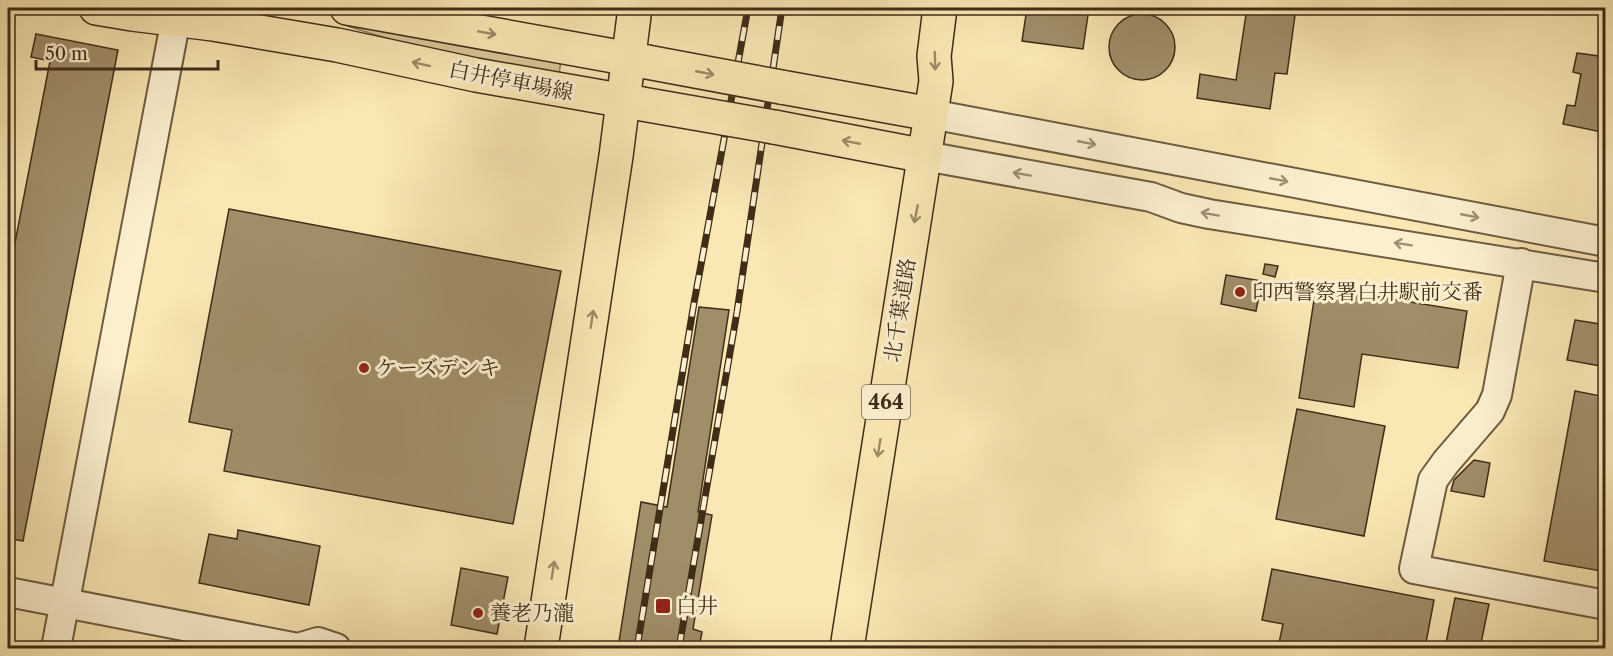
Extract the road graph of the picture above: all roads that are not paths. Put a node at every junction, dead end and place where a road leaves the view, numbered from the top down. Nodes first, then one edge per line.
1 (96, 8) edge
2 (346, 8) edge
3 (634, 8) edge
4 (940, 8) edge
5 (177, 13) edge
6 (638, 60) junction
7 (632, 103) junction
8 (922, 112) junction
9 (917, 154) junction
10 (1605, 242) edge
11 (1521, 263) junction
12 (1605, 278) edge
13 (8, 591) edge
14 (64, 602) junction
15 (1605, 605) edge
16 (56, 648) edge
17 (298, 648) edge
18 (336, 648) edge
19 (541, 648) edge
20 (847, 648) edge

1 - 5 main road, 白井停車場線
2 -> 6 main road, 白井停車場線
3 - 6 main road
4 -> 8 main road, 北千葉道路 / 464
7 -> 5 main road, 白井停車場線
5 - 14 street
6 - 7 main road
6 -> 8 main road, 白井停車場線, bridge
9 -> 7 main road, 白井停車場線, bridge
19 -> 7 main road
8 - 9 main road, 北千葉道路 / 464
8 -> 10 street
11 -> 9 street
9 -> 20 main road, 北千葉道路 / 464
11 - 12 street
11 - 15 street
13 - 14 street
14 - 16 street
14 - 17 street
17 - 18 street

